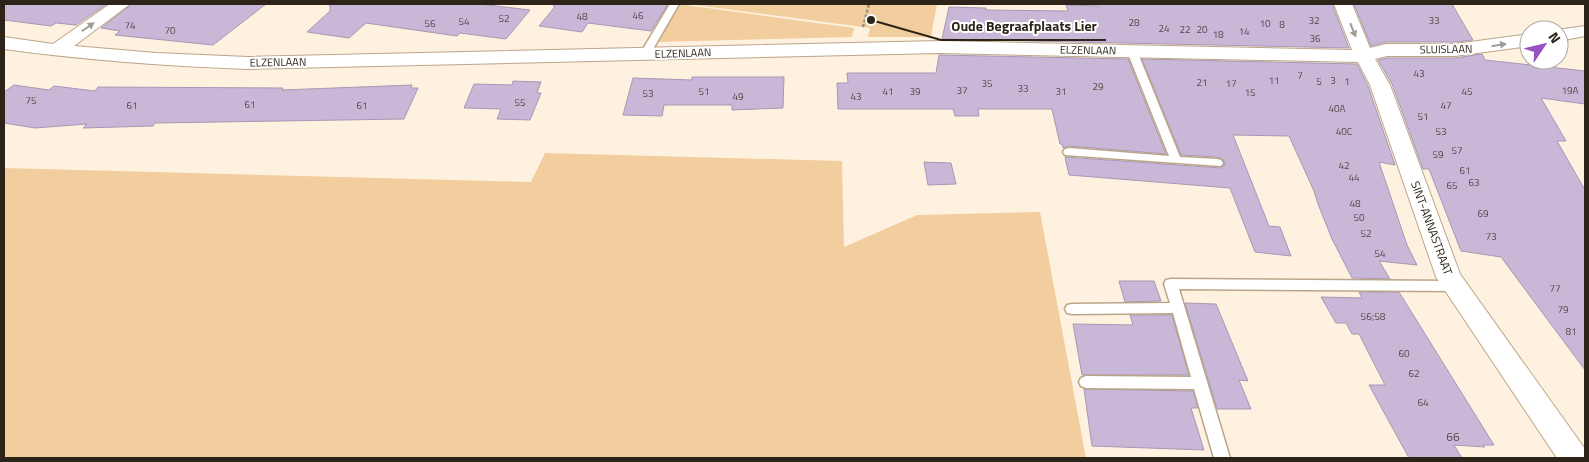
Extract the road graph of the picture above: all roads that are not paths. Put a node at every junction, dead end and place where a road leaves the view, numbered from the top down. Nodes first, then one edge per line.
1 (122, 4) edge
2 (674, 4) edge
3 (1343, 4) edge
4 (1585, 31) edge
5 (1569, 33) edge
6 (1519, 41) edge
7 (4, 43) edge
8 (55, 51) junction
9 (1132, 51) junction
10 (645, 54) junction
11 (1364, 56) junction
12 (1069, 152) dead end
13 (1176, 160) junction
14 (1217, 163) dead end
15 (1454, 286) junction
16 (1178, 308) junction
17 (1072, 309) dead end
18 (1086, 382) dead end
19 (1200, 383) junction
20 (1222, 458) edge
21 (1574, 458) edge

8 -> 1 street
2 - 10 lane
3 -> 11 street, SINT-ANNASTRAAT
4 - 5 street
11 -> 6 street, SLUISLAAN
7 - 8 street, ELZENLAAN
8 - 10 street, ELZENLAAN
9 - 10 street, ELZENLAAN
9 - 11 street, ELZENLAAN
9 - 13 lane
11 - 15 street, SINT-ANNASTRAAT
12 - 13 lane
13 - 14 lane
15 - 16 lane
15 - 21 street, SINT-ANNASTRAAT
16 - 17 lane
16 - 19 lane
18 - 19 lane
19 - 20 lane

